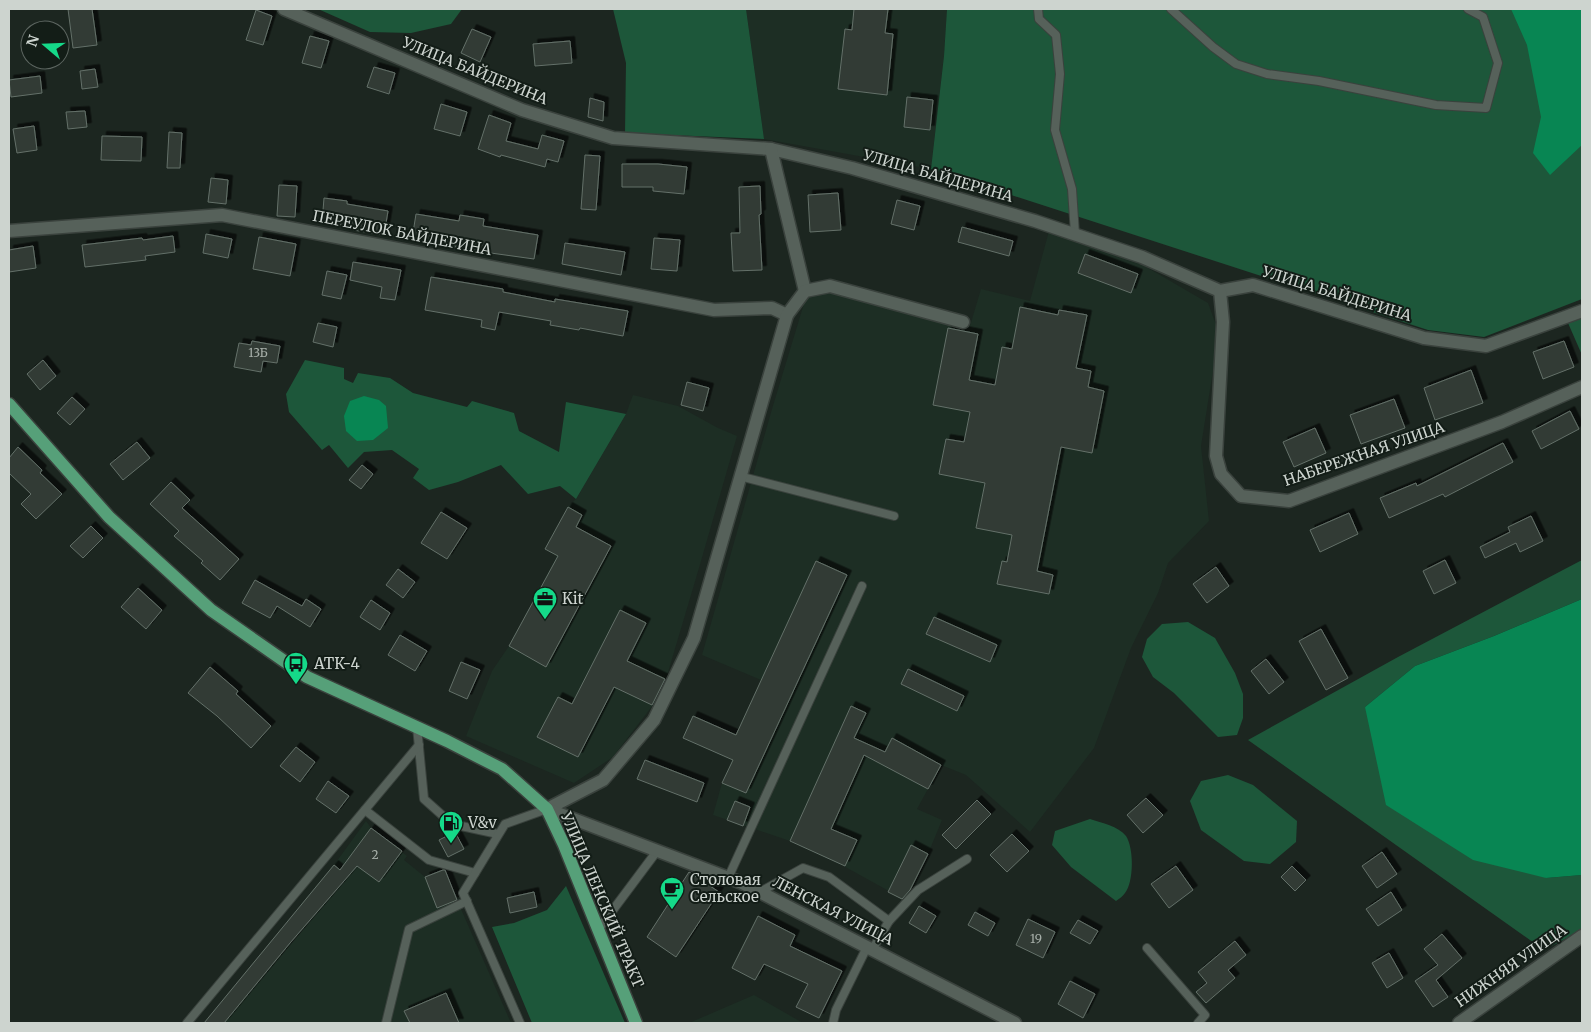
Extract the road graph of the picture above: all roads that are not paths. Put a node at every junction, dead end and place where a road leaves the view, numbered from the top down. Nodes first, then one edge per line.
1 (284, 9) edge
2 (1038, 9) edge
3 (1171, 9) edge
4 (1468, 9) edge
5 (771, 149) junction
6 (9, 231) edge
7 (1074, 234) junction
8 (804, 291) junction
9 (1220, 291) junction
10 (1582, 311) edge
11 (787, 315) junction
12 (963, 322) dead end
13 (1582, 387) edge
14 (9, 404) edge
15 (739, 476) junction
16 (894, 516) dead end
17 (862, 586) dead end
18 (417, 727) junction
19 (419, 745) junction
20 (547, 809) junction
21 (365, 810) junction
22 (498, 834) junction
23 (657, 851) junction
24 (967, 859) dead end
25 (475, 873) junction
26 (728, 878) junction
27 (760, 892) junction
28 (467, 901) junction
29 (889, 921) junction
30 (598, 930) junction
31 (1582, 936) edge
32 (869, 948) junction
33 (1147, 948) dead end
34 (187, 1023) edge
35 (386, 1023) edge
36 (520, 1023) edge
37 (636, 1023) edge
38 (833, 1023) edge
39 (1015, 1023) edge
40 (1198, 1023) edge
41 (1459, 1023) edge

1 - 5 street, УЛИЦА БАЙДЕРИНА
2 - 7 lane
3 - 4 lane
5 - 7 street, УЛИЦА БАЙДЕРИНА
5 - 8 street
6 - 11 street, ПЕРЕУЛОК БАЙДЕРИНА
7 - 9 street, УЛИЦА БАЙДЕРИНА
8 - 11 street
8 - 12 street
9 - 10 street, УЛИЦА БАЙДЕРИНА
9 - 13 street, НАБЕРЕЖНАЯ УЛИЦА
11 - 15 street
14 - 18 main road, УЛИЦА ЛЕНСКИЙ ТРАКТ
15 - 16 lane
15 - 20 street
17 - 26 lane
18 - 19 lane
18 - 20 main road, УЛИЦА ЛЕНСКИЙ ТРАКТ
19 - 21 lane
19 - 22 lane
20 - 22 lane
20 - 23 street, ЛЕНСКАЯ УЛИЦА
20 - 30 main road, УЛИЦА ЛЕНСКИЙ ТРАКТ
21 - 25 lane
21 - 34 lane
22 - 25 lane
23 - 26 street, ЛЕНСКАЯ УЛИЦА
23 - 30 lane
24 - 29 lane
25 - 28 lane
26 - 27 street, ЛЕНСКАЯ УЛИЦА
27 - 29 lane
27 - 32 street, ЛЕНСКАЯ УЛИЦА
28 - 35 lane
28 - 36 lane
29 - 32 lane
30 - 37 main road, УЛИЦА ЛЕНСКИЙ ТРАКТ
31 - 41 street, НИЖНЯЯ УЛИЦА
32 - 38 lane
32 - 39 street, ЛЕНСКАЯ УЛИЦА
33 - 40 lane

